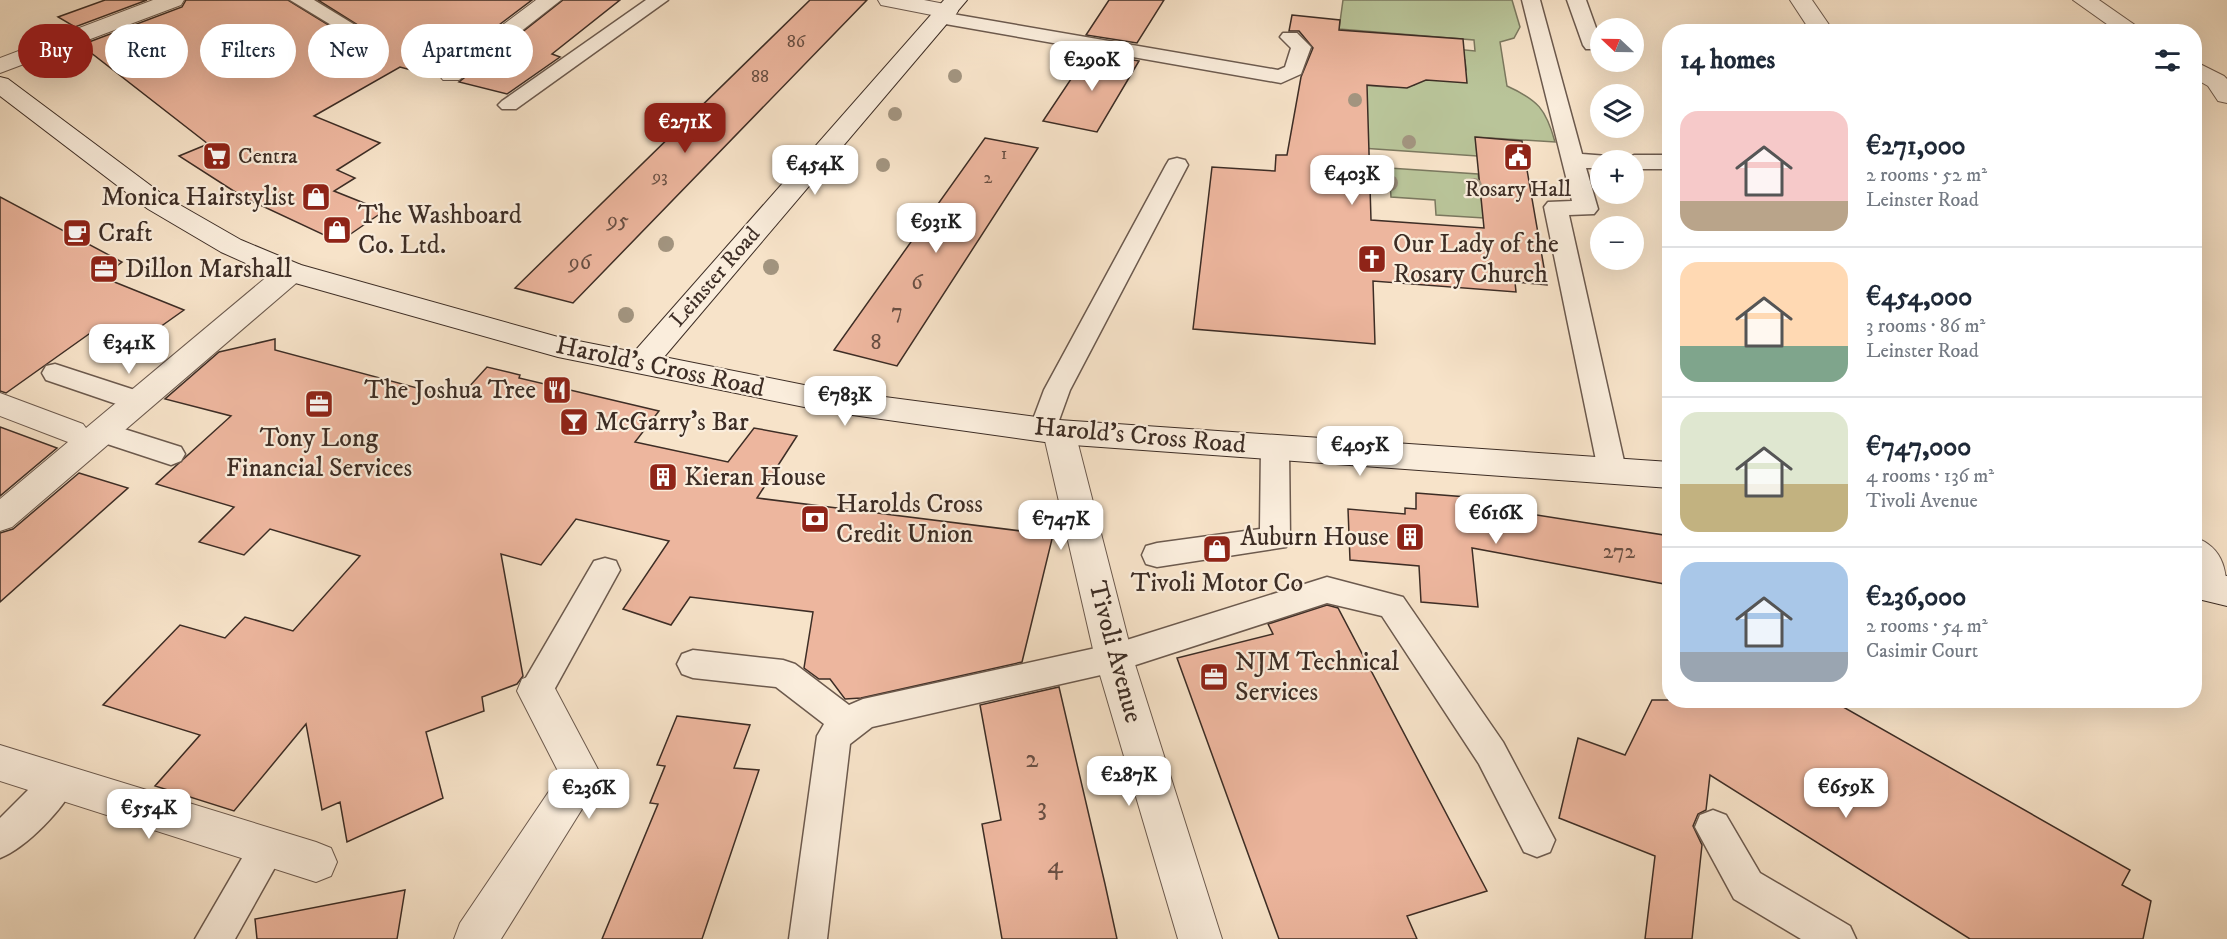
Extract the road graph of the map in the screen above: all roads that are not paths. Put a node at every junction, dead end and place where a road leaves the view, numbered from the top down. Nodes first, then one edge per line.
1 (173, 0) edge
2 (550, 0) edge
3 (658, 0) edge
4 (889, 0) edge
5 (1531, 0) edge
6 (1576, 0) edge
7 (1801, 0) edge
8 (2084, 0) edge
9 (948, 10) edge
10 (344, 12) dead end
11 (342, 24) edge
12 (518, 24) edge
13 (1818, 24) edge
14 (2122, 24) edge
15 (1290, 37) dead end
16 (1590, 37) edge
17 (0, 66) edge
18 (2202, 73) edge
19 (0, 84) edge
20 (2227, 96) edge
21 (508, 105) dead end
22 (1587, 161) edge
23 (1644, 162) edge
24 (1662, 162) edge
25 (1178, 165) dead end
26 (291, 272) junction
27 (640, 364) junction
28 (55, 374) dead end
29 (137, 401) junction
30 (0, 404) edge
31 (1051, 431) junction
32 (87, 432) junction
33 (1275, 447) junction
34 (171, 454) dead end
35 (1612, 470) junction
36 (1662, 474) edge
37 (0, 518) edge
38 (1157, 555) dead end
39 (2202, 565) edge
40 (604, 570) dead end
41 (2215, 588) edge
42 (1114, 658) junction
43 (693, 663) dead end
44 (536, 691) joint
45 (849, 724) junction
46 (0, 763) edge
47 (59, 782) junction
48 (1713, 827) dead end
49 (1537, 840) dead end
50 (0, 841) edge
51 (269, 846) junction
52 (316, 862) dead end
53 (214, 939) edge
54 (476, 939) edge
55 (808, 939) edge
56 (1200, 939) edge
57 (1837, 939) edge

1 - 17 street
2 - 12 street
3 - 21 lane
4 - 9 street
5 - 22 lane
6 - 16 lane
7 - 13 street
8 - 14 street
9 - 15 lane
9 - 27 street, Leinster Road
10 - 11 lane
18 - 20 street
19 - 26 street, Harold's Cross Road
22 - 35 lane
23 - 24 lane
25 - 31 lane
26 - 27 street, Harold's Cross Road
26 - 29 street
27 - 31 street, Harold's Cross Road
28 - 29 lane
29 - 32 street
30 - 32 street
31 - 33 street, Harold's Cross Road
31 - 42 street, Tivoli Avenue
32 - 34 lane
32 - 37 street
33 - 35 street, Harold's Cross Road
33 - 38 lane
35 - 36 street, Harold's Cross Road
39 - 41 street
40 - 44 lane
42 - 45 lane
42 - 49 lane
42 - 56 street, Tivoli Avenue
43 - 45 lane
44 - 54 street
45 - 55 lane
46 - 47 street
47 - 50 lane
47 - 51 street
48 - 57 lane
51 - 52 street
51 - 53 lane

